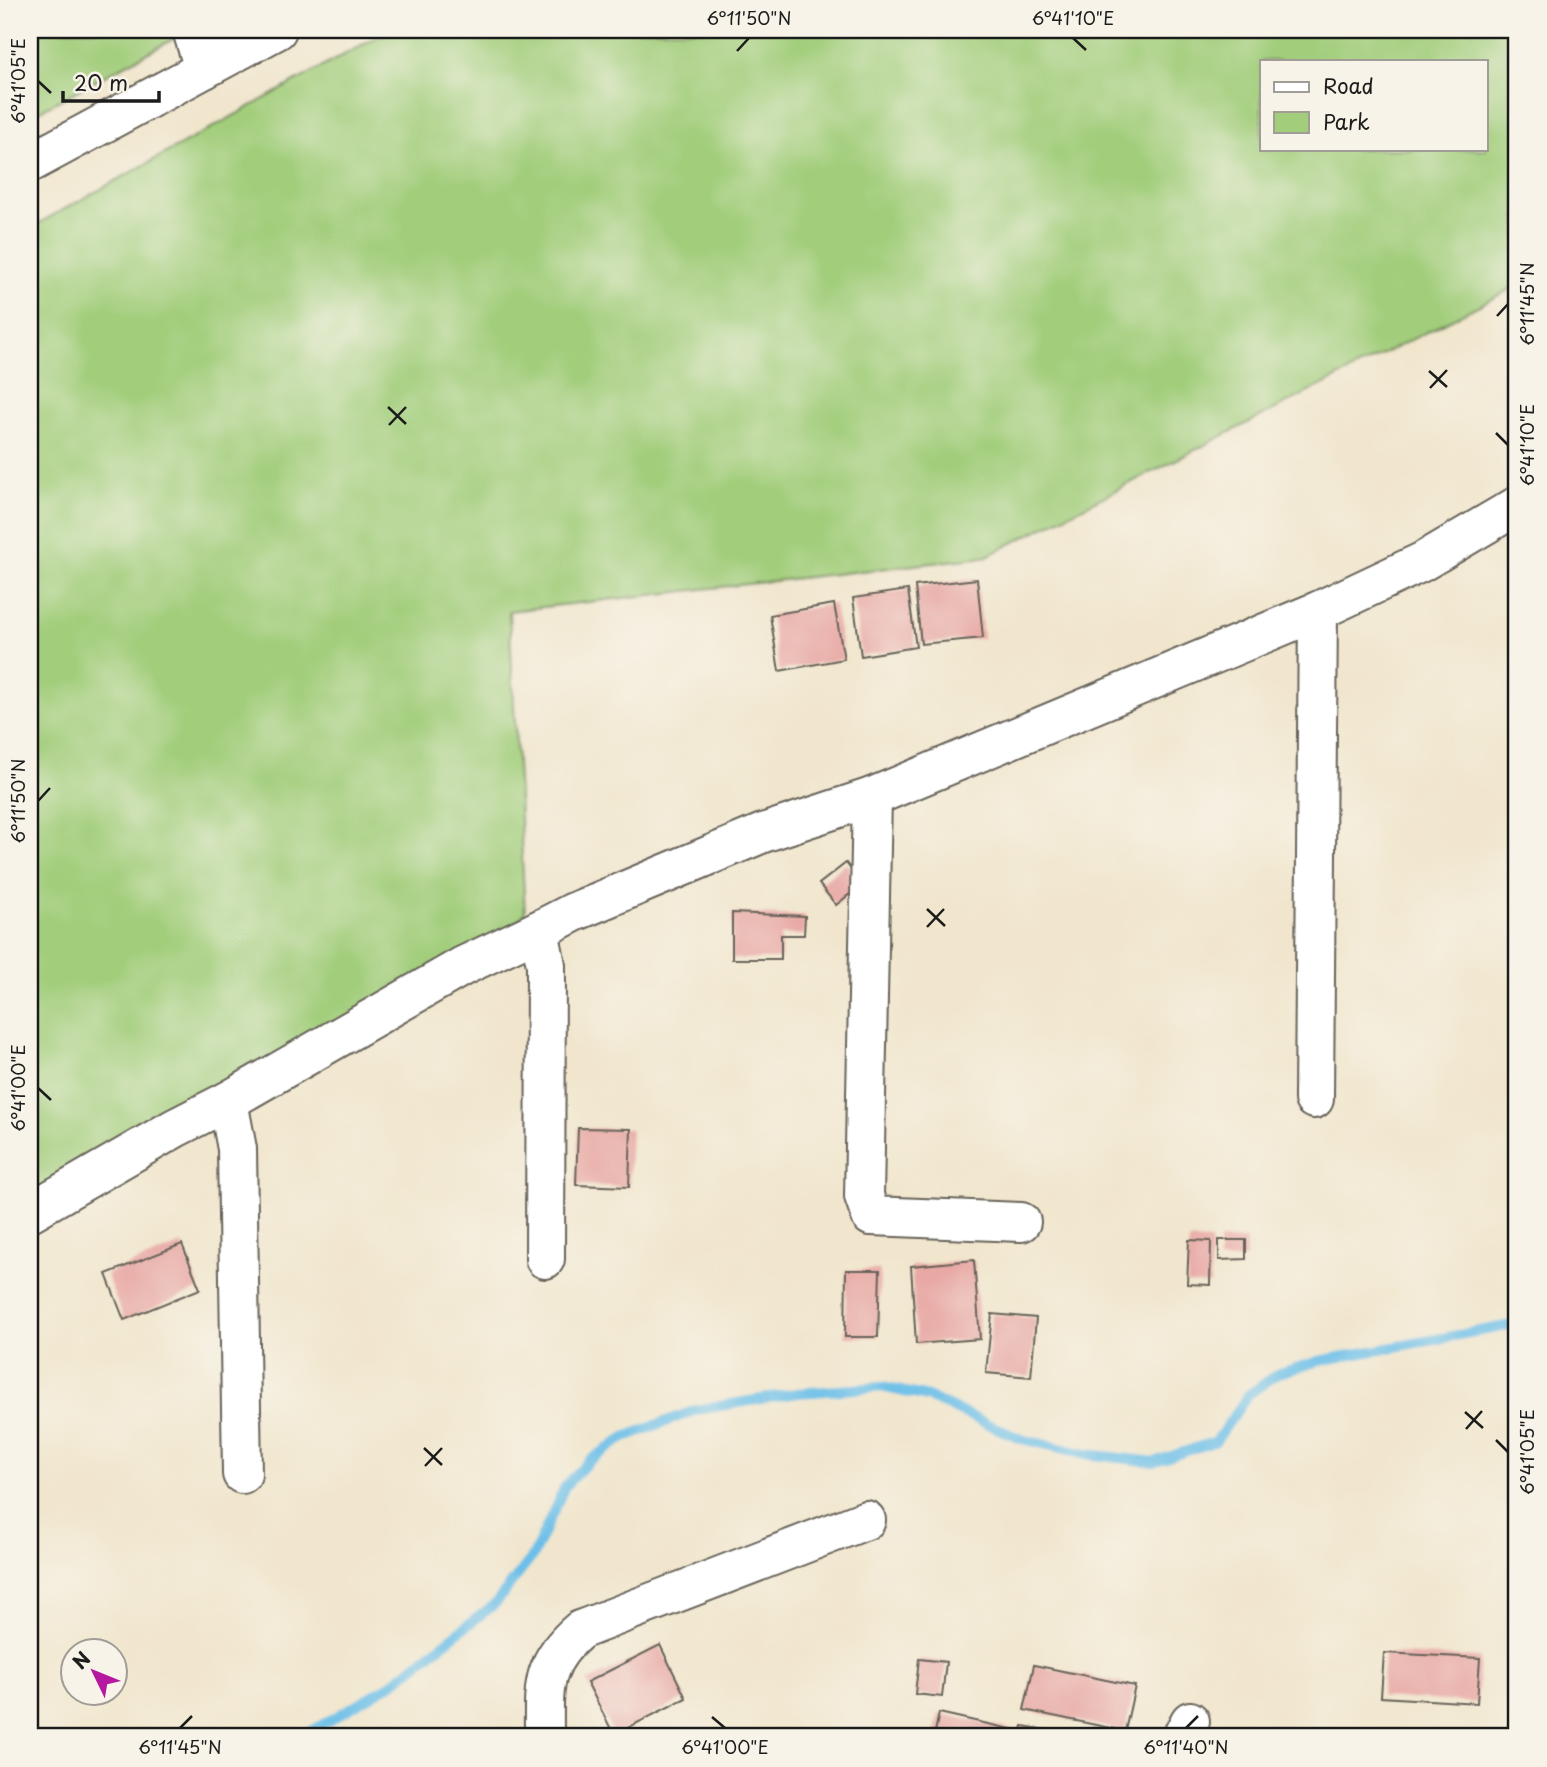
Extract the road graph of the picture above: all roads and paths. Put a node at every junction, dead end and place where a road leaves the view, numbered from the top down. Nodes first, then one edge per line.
1 (192, 30) edge
2 (278, 30) edge
3 (204, 69) junction
4 (30, 163) edge
5 (1517, 506) edge
6 (1318, 611) junction
7 (872, 797) junction
8 (539, 930) junction
9 (1314, 1099) dead end
10 (228, 1101) junction
11 (30, 1212) edge
12 (1021, 1222) dead end
13 (545, 1259) dead end
14 (242, 1474) dead end
15 (866, 1520) dead end
16 (544, 1737) edge

1 - 3 street
2 - 3 street
3 - 4 street
5 - 6 street
6 - 7 street
6 - 9 street
7 - 8 street
7 - 12 street
8 - 10 street
8 - 13 street
10 - 11 street
10 - 14 street
15 - 16 street

